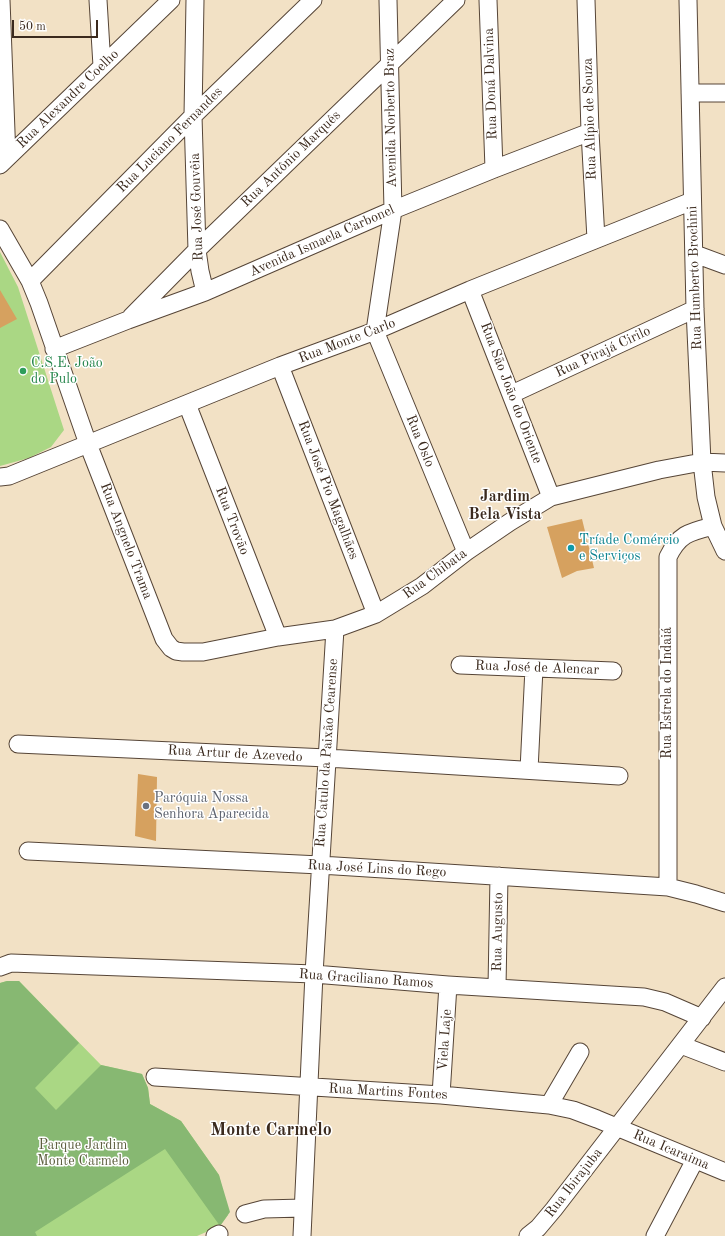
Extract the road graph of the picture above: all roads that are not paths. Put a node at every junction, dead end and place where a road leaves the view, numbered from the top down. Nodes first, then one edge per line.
1 (1, 0) edge
2 (98, 0) edge
3 (171, 0) edge
4 (195, 0) edge
5 (313, 0) edge
6 (388, 0) edge
7 (456, 0) edge
8 (488, 0) edge
9 (586, 0) edge
10 (688, 0) edge
11 (390, 64) junction
12 (102, 66) junction
13 (690, 93) junction
14 (725, 93) edge
15 (193, 116) junction
16 (590, 132) junction
17 (4, 162) edge
18 (494, 169) junction
19 (692, 200) junction
20 (393, 210) junction
21 (0, 229) edge
22 (596, 239) junction
23 (197, 250) junction
24 (695, 254) junction
25 (725, 265) edge
26 (30, 282) junction
27 (470, 290) junction
28 (206, 292) junction
29 (695, 309) junction
30 (128, 320) junction
31 (375, 331) junction
32 (54, 349) junction
33 (280, 366) junction
34 (512, 394) junction
35 (187, 404) junction
36 (88, 444) junction
37 (702, 462) junction
38 (725, 463) edge
39 (0, 477) edge
40 (551, 497) junction
41 (712, 526) junction
42 (725, 551) edge
43 (466, 552) junction
44 (376, 614) junction
45 (335, 629) junction
46 (278, 637) junction
47 (164, 639) joint
48 (460, 665) dead end
49 (534, 668) junction
50 (612, 671) dead end
51 (18, 744) dead end
52 (327, 758) junction
53 (529, 770) junction
54 (619, 776) dead end
55 (28, 852) dead end
56 (320, 865) junction
57 (499, 876) junction
58 (668, 887) junction
59 (725, 903) edge
60 (0, 967) edge
61 (314, 974) junction
62 (448, 985) junction
63 (497, 987) junction
64 (725, 987) edge
65 (702, 1018) junction
66 (681, 1045) junction
67 (580, 1052) dead end
68 (725, 1062) edge
69 (155, 1077) dead end
70 (309, 1088) junction
71 (441, 1095) junction
72 (549, 1105) junction
73 (618, 1128) junction
74 (695, 1160) junction
75 (725, 1172) edge
76 (303, 1208) junction
77 (245, 1214) dead end
78 (302, 1236) edge
79 (528, 1236) edge
80 (655, 1236) edge

1 - 17 street
2 - 12 street
3 - 12 street, Rua Alexandre Coelho
4 - 15 street, Rua José Gouvêia
5 - 15 street, Rua Luciano Fernandes
6 - 11 street, Avenida Norberto Braz
7 - 11 street, Rua Antônio Marquês
8 - 18 street, Rua Doná Dalvina
9 - 16 street, Rua Alípio de Souza
10 - 13 street, Rua Humberto Brochini
11 - 20 street, Avenida Norberto Braz
11 - 23 street, Rua Antônio Marquês
12 - 17 street, Rua Alexandre Coelho
13 - 14 street
13 - 19 street, Rua Humberto Brochini
15 - 23 street, Rua José Gouvêia
15 - 26 street, Rua Luciano Fernandes
16 - 18 street, Avenida Ismaela Carbonel
16 - 22 street, Rua Alípio de Souza
18 - 20 street, Avenida Ismaela Carbonel
19 - 22 street, Rua Monte Carlo
19 - 24 street, Rua Humberto Brochini
20 - 28 street, Avenida Ismaela Carbonel
20 - 31 street, Avenida Norberto Braz
21 - 26 street, Rua Angnelo Trama
22 - 27 street, Rua Monte Carlo
23 - 28 street, Rua José Gouvêia
23 - 30 street, Rua Antônio Marquês
24 - 25 street
24 - 29 street, Rua Humberto Brochini
26 - 32 street, Rua Angnelo Trama
27 - 31 street, Rua Monte Carlo
27 - 34 street, Rua São João do Oriente
28 - 30 street, Avenida Ismaela Carbonel
29 - 34 street, Rua Pirajá Cirilo
29 - 37 street, Rua Humberto Brochini
30 - 32 street, Avenida Ismaela Carbonel
31 - 33 street, Rua Monte Carlo
31 - 43 street, Rua Oslo
32 - 36 street, Rua Angnelo Trama
33 - 35 street, Rua Monte Carlo
33 - 44 street, Rua José Pio Magalhães
34 - 40 street, Rua São João do Oriente
35 - 36 street, Rua Monte Carlo
35 - 46 street, Rua Trovão
36 - 39 street, Rua Monte Carlo
36 - 47 street, Rua Angnelo Trama
37 - 38 street, Rua Chibata
37 - 40 street, Rua Chibata
37 - 41 street, Rua Humberto Brochini
40 - 43 street, Rua Chibata
41 - 42 street, Rua Humberto Brochini
41 - 58 street, Rua Estrela do Indaiá
43 - 44 street, Rua Chibata
44 - 45 street, Rua Chibata
45 - 46 street, Rua Chibata
45 - 52 street, Rua Catulo da Paixão Cearense
46 - 47 street, Rua Chibata
48 - 49 street, Rua José de Alencar
49 - 50 street, Rua José de Alencar
49 - 53 street
51 - 52 street, Rua Artur de Azevedo
52 - 53 street, Rua Artur de Azevedo
52 - 56 street, Rua Catulo da Paixão Cearense
53 - 54 street, Rua Artur de Azevedo
55 - 56 street, Rua José Lins do Rego
56 - 57 street, Rua José Lins do Rego
56 - 61 street, Rua Catulo da Paixão Cearense
57 - 58 street, Rua José Lins do Rego
57 - 63 street, Rua Augusto
58 - 59 street, Rua José Lins do Rego
60 - 61 street, Rua Graciliano Ramos
61 - 62 street, Rua Graciliano Ramos
61 - 70 street, Rua Catulo da Paixão Cearense
62 - 63 street, Rua Graciliano Ramos
62 - 71 street, Viela Laje
63 - 65 street, Rua Graciliano Ramos
64 - 65 street
65 - 66 street
66 - 68 street
66 - 73 street
67 - 72 street
69 - 70 street, Rua Martins Fontes
70 - 71 street, Rua Martins Fontes
70 - 76 street, Rua Catulo da Paixão Cearense
71 - 72 street, Rua Martins Fontes
72 - 73 street, Rua Martins Fontes
73 - 74 street, Rua Icaraima
73 - 79 street, Rua Ibirajuba
74 - 75 street, Rua Icaraima
74 - 80 street
76 - 77 street
76 - 78 street, Rua Catulo da Paixão Cearense

